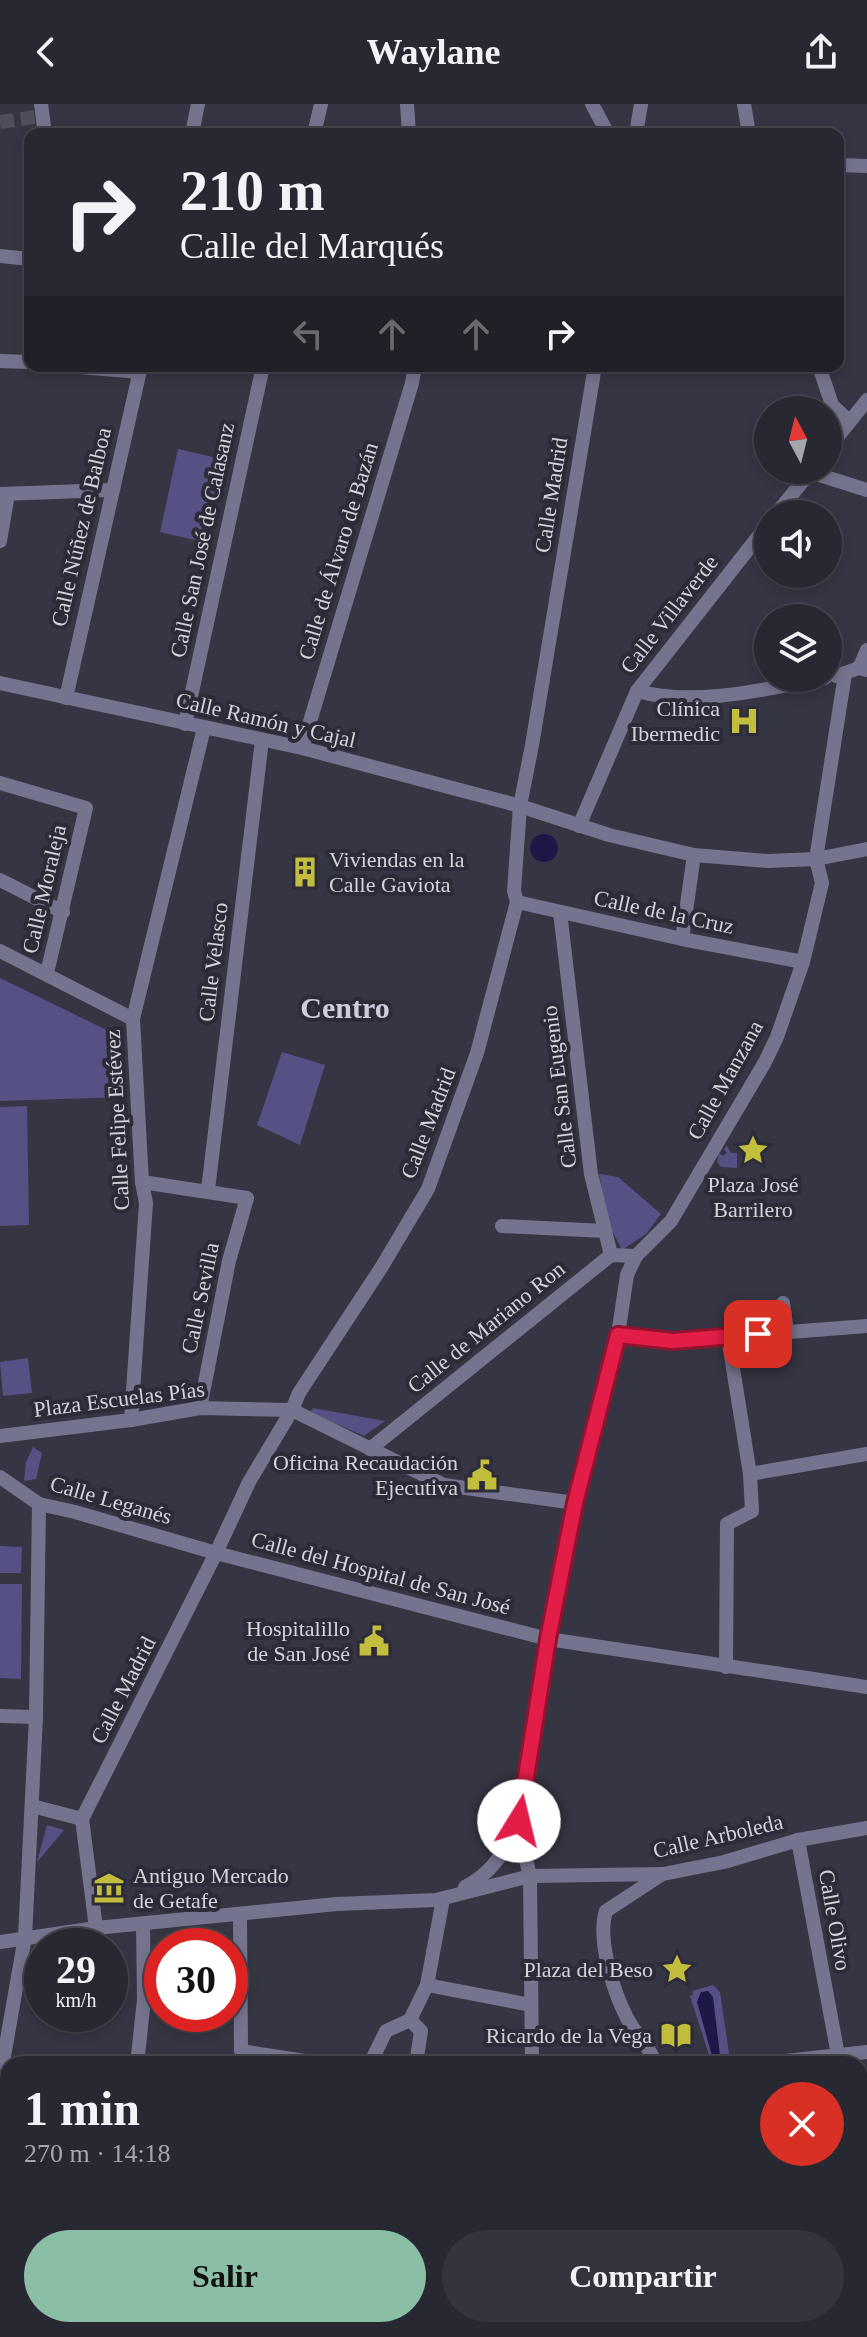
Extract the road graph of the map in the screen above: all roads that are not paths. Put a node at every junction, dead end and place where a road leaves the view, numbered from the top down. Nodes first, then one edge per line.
1 (41, 104) edge
2 (198, 104) edge
3 (321, 104) edge
4 (407, 104) edge
5 (592, 104) edge
6 (641, 104) edge
7 (744, 104) edge
8 (44, 128) edge
9 (193, 128) edge
10 (315, 128) edge
11 (409, 128) edge
12 (605, 128) edge
13 (637, 128) edge
14 (748, 128) edge
15 (844, 166) edge
16 (867, 166) edge
17 (0, 256) edge
18 (24, 258) edge
19 (0, 361) edge
20 (24, 362) edge
21 (139, 372) edge
22 (262, 372) edge
23 (414, 372) edge
24 (594, 372) edge
25 (821, 372) edge
26 (867, 400) edge
27 (849, 421) junction
28 (842, 430) edge
29 (842, 482) edge
30 (800, 484) edge
31 (111, 490) junction
32 (867, 490) edge
33 (4, 494) edge
34 (787, 500) edge
35 (0, 541) edge
36 (754, 542) edge
37 (867, 650) edge
38 (857, 670) edge
39 (0, 683) edge
40 (637, 691) junction
41 (754, 691) edge
42 (66, 698) junction
43 (185, 724) junction
44 (204, 728) junction
45 (262, 740) junction
46 (302, 748) junction
47 (0, 783) edge
48 (520, 806) junction
49 (579, 826) junction
50 (867, 849) edge
51 (694, 855) junction
52 (816, 859) junction
53 (0, 880) edge
54 (517, 902) junction
55 (63, 912) junction
56 (560, 912) junction
57 (682, 939) junction
58 (0, 951) edge
59 (803, 962) junction
60 (47, 973) junction
61 (133, 1019) junction
62 (142, 1182) junction
63 (208, 1190) junction
64 (502, 1226) dead end
65 (605, 1231) junction
66 (611, 1255) junction
67 (636, 1256) junction
68 (783, 1303) dead end
69 (867, 1326) edge
70 (787, 1331) junction
71 (618, 1335) junction
72 (728, 1337) junction
73 (200, 1408) junction
74 (292, 1410) junction
75 (131, 1420) junction
76 (0, 1436) edge
77 (370, 1449) junction
78 (867, 1454) edge
79 (750, 1474) junction
80 (0, 1477) edge
81 (575, 1503) junction
82 (39, 1504) junction
83 (216, 1553) junction
84 (548, 1639) junction
85 (726, 1667) junction
86 (867, 1687) edge
87 (0, 1716) edge
88 (36, 1717) junction
89 (32, 1806) junction
90 (82, 1819) junction
91 (518, 1827) junction
92 (867, 1828) edge
93 (798, 1840) junction
94 (663, 1874) junction
95 (530, 1876) junction
96 (443, 1899) junction
97 (240, 1915) junction
98 (143, 1924) junction
99 (25, 1928) edge
100 (96, 1928) joint
101 (24, 1937) edge
102 (0, 1942) edge
103 (24, 1943) edge
104 (427, 1985) junction
105 (531, 2005) junction
106 (410, 2020) junction
107 (867, 2052) edge
108 (838, 2055) junction
109 (6, 2056) edge
110 (138, 2056) edge
111 (273, 2056) edge
112 (374, 2056) edge
113 (417, 2056) edge
114 (532, 2056) edge
115 (653, 2056) edge
116 (829, 2056) edge

1 - 8 street
2 - 9 street
3 - 10 street
4 - 11 street
5 - 12 street
6 - 13 street
7 - 14 street
15 - 16 street
17 - 18 street
19 - 20 street
21 - 31 street, Calle Núñez de Balboa
22 - 43 street, Calle San José de Calasanz
23 - 46 street, Calle de Álvaro de Bazán
24 - 48 street, Calle Madrid
25 - 27 street
26 - 27 street
27 - 28 street
29 - 32 street
30 - 34 street
31 - 33 street
31 - 42 street, Calle Núñez de Balboa
33 - 35 street
36 - 40 street, Calle Villaverde
37 - 38 street, Calle Manzana
38 - 52 street, Calle Manzana
39 - 42 street, Calle Ramón y Cajal
40 - 41 street
40 - 49 street, Calle Villaverde
42 - 43 street, Calle Ramón y Cajal
43 - 44 street, Calle Ramón y Cajal
44 - 45 street, Calle Ramón y Cajal
44 - 61 street, Calle Felipe Estévez
45 - 46 street, Calle Ramón y Cajal
45 - 63 street, Calle Velasco
46 - 48 street, Calle Ramón y Cajal
47 - 55 street, Calle Moraleja
48 - 49 street, Calle Ramón y Cajal
48 - 54 street, Calle Madrid
49 - 51 street, Calle Ramón y Cajal
50 - 52 street, Calle Ramón y Cajal
51 - 52 street, Calle Ramón y Cajal
51 - 57 street
52 - 59 street, Calle Manzana
53 - 55 street
54 - 56 street, Calle de la Cruz
54 - 74 street, Calle Madrid
55 - 60 street, Calle Moraleja
56 - 57 street, Calle de la Cruz
56 - 65 street, Calle San Eugenio
57 - 59 street, Calle de la Cruz
58 - 60 street
59 - 67 street, Calle Manzana
60 - 61 street
61 - 62 street, Calle Felipe Estévez
62 - 63 street
62 - 75 street, Calle Felipe Estévez
63 - 73 street, Calle Sevilla
64 - 65 street
65 - 66 street, Calle San Eugenio
66 - 67 street
66 - 77 street, Calle de Mariano Ron
67 - 71 street
68 - 70 street
69 - 70 street
70 - 72 street
71 - 72 street
71 - 81 street
72 - 79 street
73 - 74 street, Plaza Escuelas Pías
73 - 75 street, Plaza Escuelas Pías
74 - 77 street
74 - 83 street, Calle Madrid
75 - 76 street, Plaza Escuelas Pías
77 - 81 street
78 - 79 street
79 - 85 street
80 - 82 street, Calle Leganés
81 - 84 street
82 - 83 street, Calle Leganés
82 - 88 street
83 - 84 street, Calle del Hospital de San José
83 - 90 street, Calle Madrid
84 - 85 street, Calle del Hospital de San José
84 - 91 street
85 - 86 street, Calle del Hospital de San José
87 - 88 street
88 - 89 street
89 - 90 street
89 - 99 street
90 - 100 street
91 - 95 street
91 - 96 street
92 - 93 street, Calle Arboleda
93 - 94 street, Calle Arboleda
93 - 108 street, Calle Olivo
94 - 95 street, Calle Arboleda
94 - 115 street
95 - 96 street, Calle Arboleda
95 - 105 street
96 - 97 street
96 - 104 street
97 - 98 street
97 - 111 street
98 - 100 street
98 - 110 street
101 - 102 street
103 - 109 street
104 - 105 street
104 - 106 street
105 - 114 street
106 - 112 street
106 - 113 street
107 - 108 street
108 - 116 street

